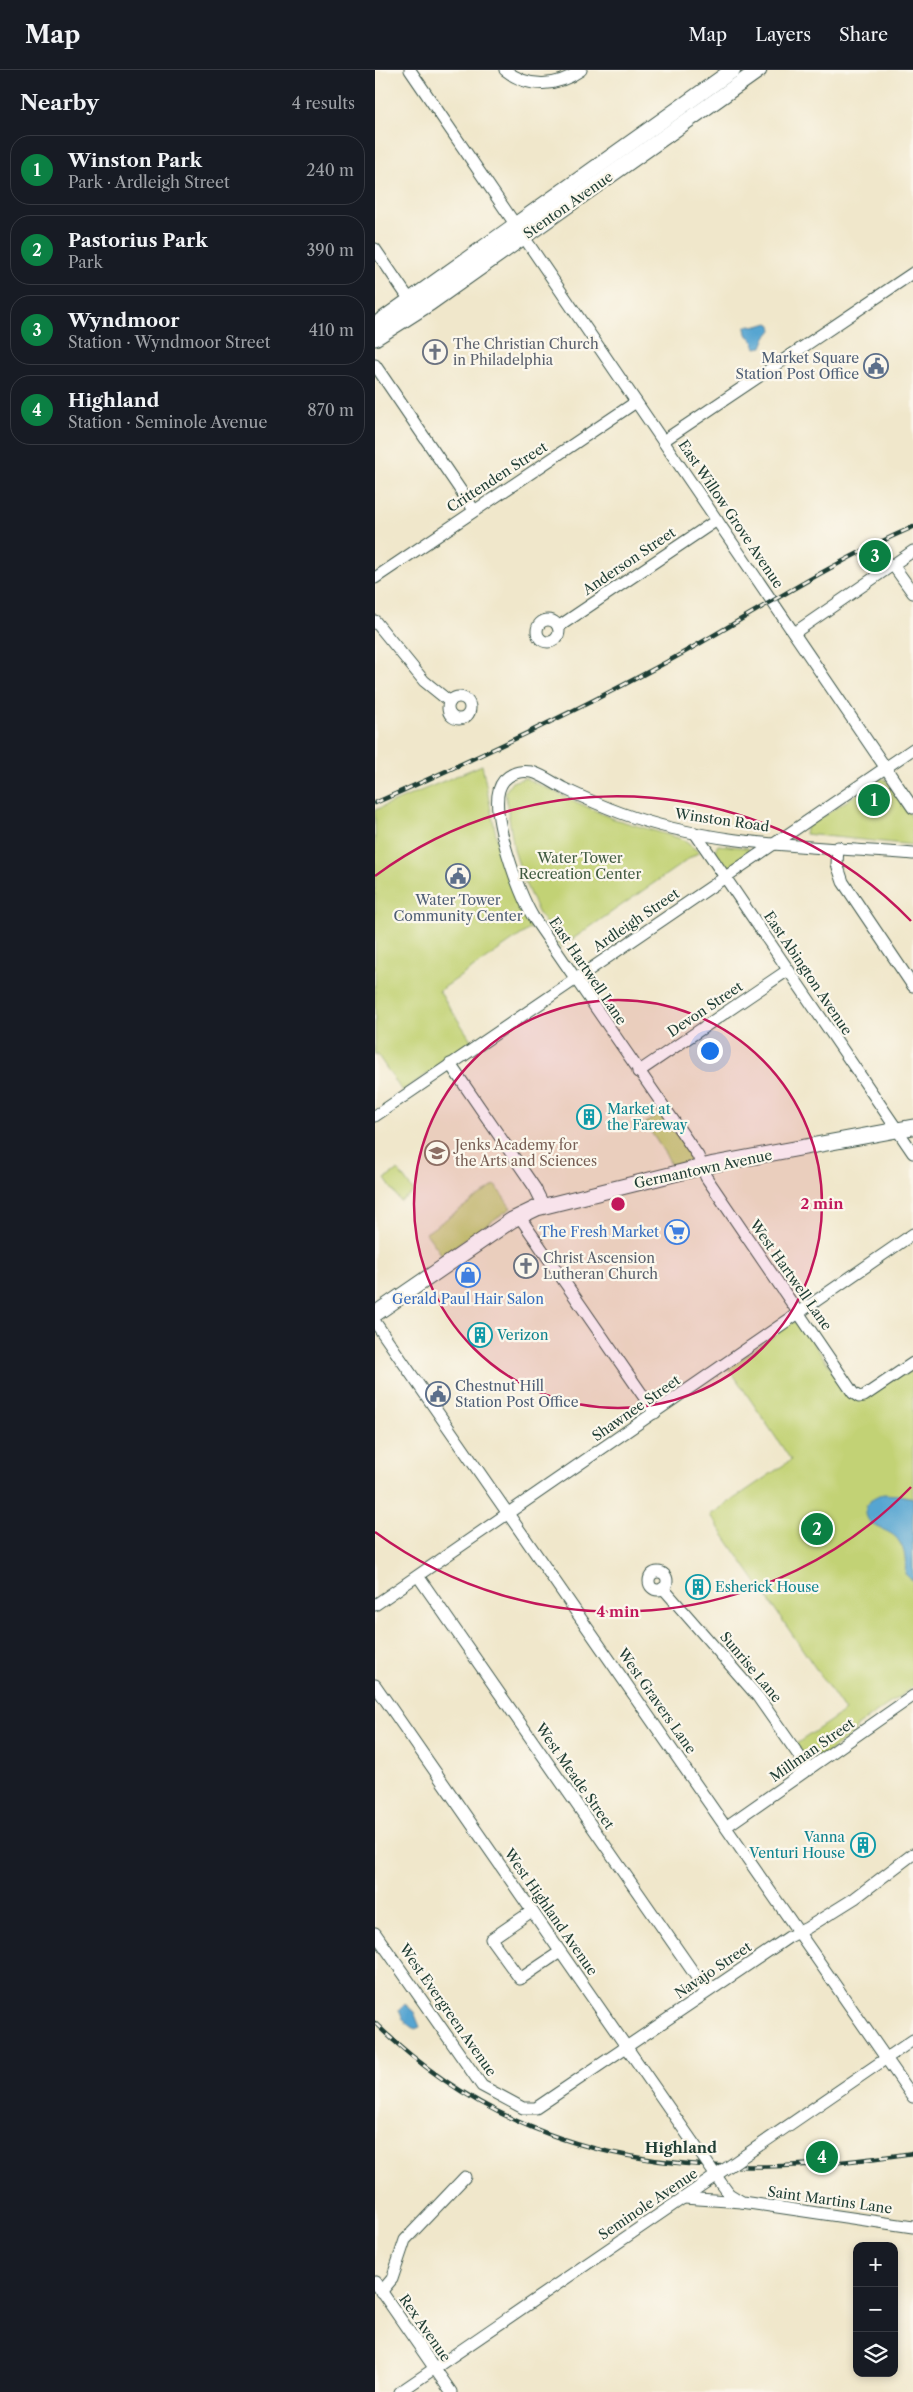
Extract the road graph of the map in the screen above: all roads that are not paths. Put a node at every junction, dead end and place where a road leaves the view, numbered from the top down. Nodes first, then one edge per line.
1 (410, 70) edge
2 (505, 70) edge
3 (581, 70) edge
4 (733, 70) edge
5 (759, 70) edge
6 (519, 231) junction
7 (375, 249) edge
8 (913, 273) edge
9 (413, 305) junction
10 (375, 325) edge
11 (375, 338) edge
12 (375, 365) edge
13 (636, 402) junction
14 (663, 442) junction
15 (474, 510) junction
16 (717, 520) junction
17 (913, 551) edge
18 (893, 565) junction
19 (375, 578) edge
20 (913, 593) edge
21 (375, 621) edge
22 (558, 626) dead end
23 (794, 634) junction
24 (450, 702) dead end
25 (913, 749) edge
26 (885, 768) junction
27 (509, 776) joint
28 (913, 808) edge
29 (695, 833) junction
30 (777, 843) junction
31 (837, 847) junction
32 (913, 854) edge
33 (725, 877) junction
34 (788, 970) junction
35 (575, 979) junction
36 (913, 986) edge
37 (450, 1064) junction
38 (638, 1072) junction
39 (375, 1116) edge
40 (913, 1127) edge
41 (897, 1130) junction
42 (913, 1153) edge
43 (702, 1167) junction
44 (544, 1206) junction
45 (519, 1216) junction
46 (913, 1234) edge
47 (375, 1314) edge
48 (797, 1314) junction
49 (375, 1322) edge
50 (913, 1363) edge
51 (655, 1414) junction
52 (509, 1513) junction
53 (418, 1576) junction
54 (663, 1588) dead end
55 (375, 1605) edge
56 (375, 1685) edge
57 (913, 1696) edge
58 (809, 1770) junction
59 (727, 1826) junction
60 (913, 1854) edge
61 (532, 1911) junction
62 (798, 1932) junction
63 (375, 1933) edge
64 (560, 1952) junction
65 (707, 1992) junction
66 (913, 2040) edge
67 (627, 2047) junction
68 (886, 2059) junction
69 (913, 2097) edge
70 (529, 2109) joint
71 (465, 2177) dead end
72 (718, 2179) junction
73 (684, 2198) junction
74 (742, 2202) junction
75 (913, 2227) edge
76 (378, 2287) edge
77 (435, 2368) junction
78 (401, 2392) edge
79 (451, 2392) edge

1 - 6 street, East Willow Grove Avenue
2 - 3 street
4 - 6 main road, Stenton Avenue
5 - 6 main road, Stenton Avenue
6 - 9 main road, Stenton Avenue
6 - 13 street, East Willow Grove Avenue
7 - 9 street
8 - 14 street
9 - 10 main road, Stenton Avenue
9 - 11 main road, Stenton Avenue
12 - 15 street
13 - 14 street, East Willow Grove Avenue
13 - 15 street, Crittenden Street
14 - 16 street, East Willow Grove Avenue
15 - 19 street, Crittenden Street
16 - 22 street, Anderson Street
16 - 23 street, East Willow Grove Avenue
17 - 18 street
18 - 20 street
18 - 23 street
21 - 24 street
23 - 26 street, East Willow Grove Avenue
25 - 26 street, Ardleigh Street
26 - 28 street, East Willow Grove Avenue
26 - 30 street, Ardleigh Street
27 - 29 street, Winston Road
27 - 35 street, East Hartwell Lane
29 - 30 street, Winston Road
29 - 33 street, East Abington Avenue
30 - 31 street, Winston Road
30 - 33 street, Ardleigh Street
31 - 32 street, Winston Road
31 - 36 street
33 - 34 street, East Abington Avenue
33 - 35 street, Ardleigh Street
34 - 38 street, Devon Street
34 - 41 street, East Abington Avenue
35 - 37 street, Ardleigh Street
35 - 38 street, East Hartwell Lane
37 - 39 street, Ardleigh Street
37 - 44 street
38 - 43 street, East Hartwell Lane
40 - 41 main road, Germantown Avenue
41 - 42 street, East Abington Avenue
41 - 43 main road, Germantown Avenue
43 - 44 main road, Germantown Avenue
43 - 48 street, West Hartwell Lane
44 - 45 main road, Germantown Avenue
45 - 47 main road, Germantown Avenue
45 - 51 street
46 - 48 street, Shawnee Street
48 - 50 street, West Hartwell Lane
48 - 51 street, Shawnee Street
49 - 52 street, West Gravers Lane
51 - 52 street, Shawnee Street
52 - 53 street, Shawnee Street
52 - 59 street, West Gravers Lane
53 - 55 street, Shawnee Street
53 - 65 street, West Meade Street
54 - 58 street, Sunrise Lane
56 - 61 street, West Highland Avenue
57 - 58 street, Millman Street
58 - 59 street, Millman Street
59 - 62 street, West Gravers Lane
60 - 62 street, Navajo Street
61 - 64 street, West Highland Avenue
61 - 64 street
62 - 65 street, Navajo Street
62 - 68 street, West Gravers Lane
63 - 70 street, West Evergreen Avenue
64 - 67 street, West Highland Avenue
65 - 67 street, Navajo Street
66 - 68 street, Seminole Avenue
67 - 70 street, Navajo Street
67 - 72 street, West Highland Avenue, bridge
68 - 69 street, West Gravers Lane
68 - 72 street, Seminole Avenue, bridge
71 - 76 street
72 - 73 street, Seminole Avenue, bridge
72 - 74 street
73 - 74 street, Saint Martins Lane
73 - 77 street, Seminole Avenue
74 - 75 street, Saint Martins Lane
76 - 77 street, Rex Avenue
77 - 78 street, Seminole Avenue
77 - 79 street, Rex Avenue

